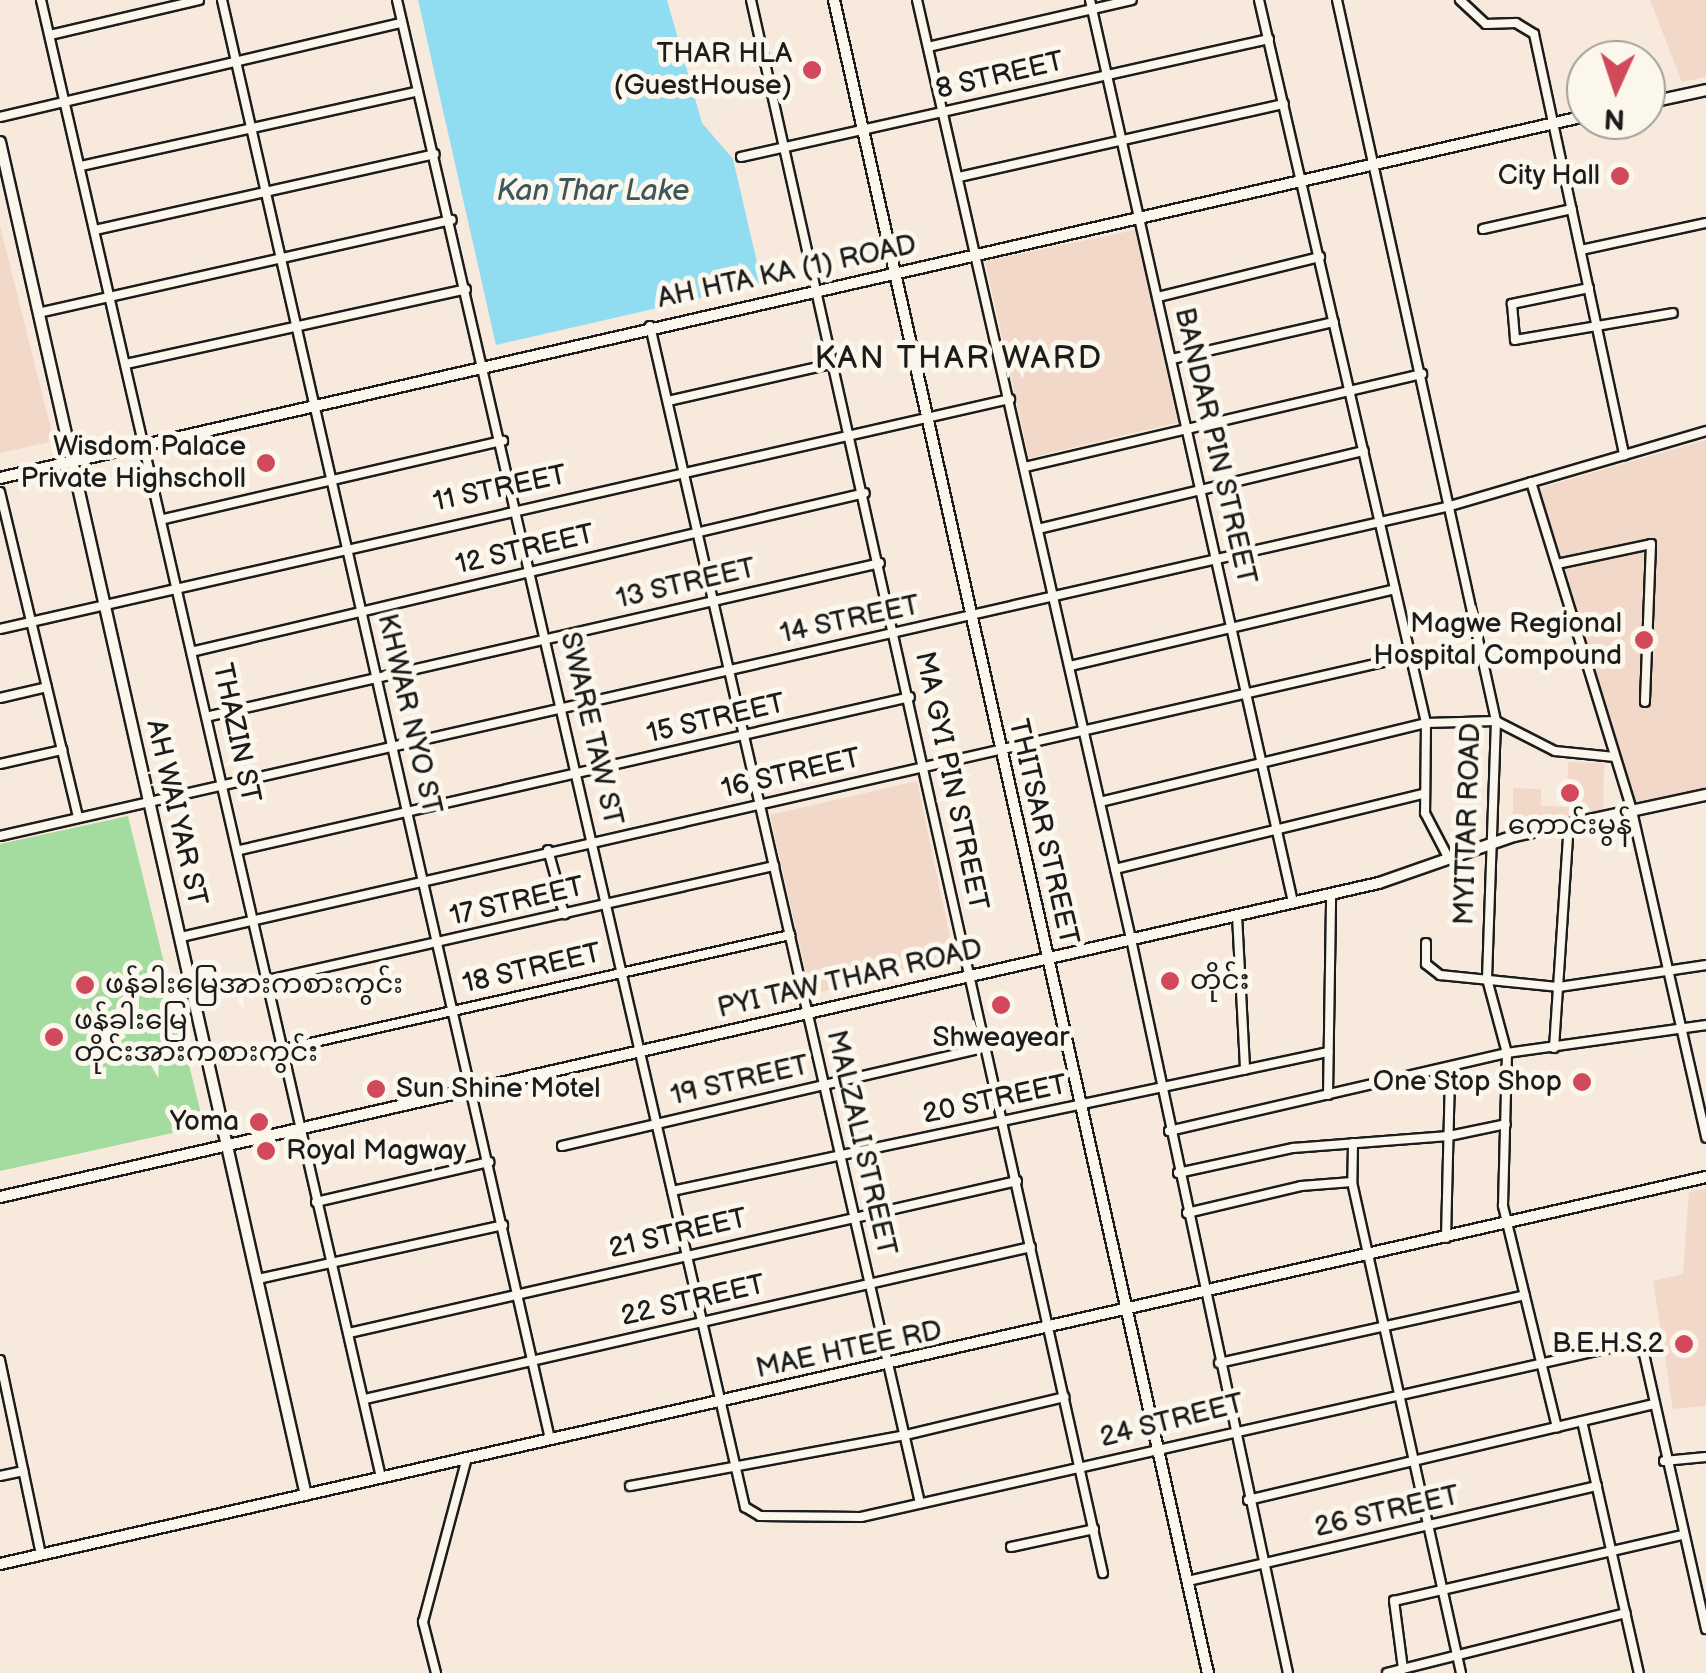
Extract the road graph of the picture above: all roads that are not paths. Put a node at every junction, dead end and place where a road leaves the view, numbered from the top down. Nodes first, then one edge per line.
1 (41, 0) edge
2 (199, 0) edge
3 (222, 0) edge
4 (397, 0) edge
5 (752, 0) edge
6 (834, 0) edge
7 (917, 0) edge
8 (1132, 0) edge
9 (1259, 0) edge
10 (1337, 0) edge
11 (1460, 0) edge
12 (1091, 5) edge
13 (402, 23) junction
14 (50, 35) junction
15 (1269, 39) junction
16 (928, 47) junction
17 (236, 61) junction
18 (1108, 76) junction
19 (1706, 90) edge
20 (418, 91) junction
21 (1666, 99) edge
22 (66, 102) junction
23 (1284, 104) junction
24 (944, 112) junction
25 (0, 117) edge
26 (1566, 121) edge
27 (1553, 124) junction
28 (250, 128) junction
29 (863, 130) junction
30 (1122, 141) junction
31 (0, 142) edge
32 (784, 148) junction
33 (435, 154) junction
34 (741, 157) dead end
35 (1373, 164) junction
36 (81, 166) junction
37 (959, 178) junction
38 (1302, 180) junction
39 (266, 195) junction
40 (1572, 209) junction
41 (1140, 217) junction
42 (452, 220) junction
43 (1706, 222) edge
44 (94, 230) junction
45 (1484, 230) dead end
46 (1580, 250) junction
47 (977, 254) junction
48 (1320, 258) junction
49 (282, 260) junction
50 (895, 272) junction
51 (1589, 288) junction
52 (466, 289) junction
53 (818, 289) junction
54 (110, 297) junction
55 (1158, 297) junction
56 (38, 313) junction
57 (1673, 314) dead end
58 (1334, 322) junction
59 (296, 326) junction
60 (650, 326) junction
61 (1598, 330) junction
62 (1172, 359) junction
63 (485, 363) junction
64 (835, 363) junction
65 (126, 364) junction
66 (1422, 374) junction
67 (1350, 390) junction
68 (1010, 399) junction
69 (668, 401) junction
70 (314, 403) junction
71 (928, 418) junction
72 (1188, 428) junction
73 (1706, 432) edge
74 (852, 435) junction
75 (503, 441) junction
76 (144, 443) junction
77 (1364, 451) junction
78 (1624, 455) junction
79 (74, 461) junction
80 (1025, 467) junction
81 (684, 472) junction
82 (0, 478) edge
83 (331, 480) junction
84 (1531, 482) junction
85 (1202, 491) junction
86 (0, 492) edge
87 (865, 493) junction
88 (1450, 506) junction
89 (518, 509) junction
90 (164, 519) junction
91 (1380, 522) junction
92 (1038, 529) junction
93 (698, 532) junction
94 (346, 546) junction
95 (14, 553) junction
96 (0, 556) edge
97 (1218, 560) junction
98 (880, 563) junction
99 (1557, 564) junction
100 (532, 572) junction
101 (180, 586) junction
102 (1395, 589) junction
103 (1053, 598) junction
104 (714, 601) junction
105 (106, 605) junction
106 (362, 611) junction
107 (972, 616) junction
108 (31, 622) junction
109 (0, 628) edge
110 (1232, 628) junction
111 (896, 634) junction
112 (547, 639) junction
113 (195, 652) junction
114 (1410, 656) junction
115 (1070, 666) junction
116 (730, 670) junction
117 (378, 678) junction
118 (46, 687) junction
119 (1247, 694) junction
120 (910, 697) junction
121 (0, 698) edge
122 (1646, 702) dead end
123 (563, 708) junction
124 (210, 716) junction
125 (1496, 720) junction
126 (1426, 723) junction
127 (1084, 730) junction
128 (744, 735) junction
129 (394, 744) junction
130 (62, 750) junction
131 (1002, 750) junction
132 (1615, 757) junction
133 (1262, 762) junction
134 (0, 764) edge
135 (925, 767) junction
136 (578, 774) junction
137 (224, 784) junction
138 (1423, 794) junction
139 (1706, 796) edge
140 (151, 802) junction
141 (1100, 802) junction
142 (760, 804) junction
143 (408, 808) junction
144 (1632, 811) junction
145 (78, 818) junction
146 (1568, 824) junction
147 (1277, 828) junction
148 (0, 836) edge
149 (593, 840) junction
150 (1491, 842) junction
151 (240, 850) junction
152 (548, 850) junction
153 (1449, 859) junction
154 (774, 866) junction
155 (1115, 868) junction
156 (423, 877) junction
157 (560, 893) junction
158 (1331, 894) junction
159 (515, 898) dead end
160 (1293, 902) junction
161 (607, 905) junction
162 (565, 914) junction
163 (1237, 915) junction
164 (255, 918) junction
165 (790, 934) junction
166 (181, 937) junction
167 (1131, 938) junction
168 (438, 943) junction
169 (1426, 943) dead end
170 (1048, 957) junction
171 (1706, 964) edge
172 (622, 971) junction
173 (1668, 974) junction
174 (971, 975) junction
175 (1486, 979) junction
176 (268, 980) junction
177 (1558, 987) junction
178 (454, 1010) junction
179 (808, 1012) junction
180 (1706, 1025) edge
181 (1680, 1030) junction
182 (987, 1047) junction
183 (284, 1048) junction
184 (1554, 1048) junction
185 (640, 1050) junction
186 (1328, 1052) junction
187 (1507, 1053) junction
188 (1245, 1070) junction
189 (1450, 1071) junction
190 (824, 1085) junction
191 (470, 1086) junction
192 (1160, 1088) junction
193 (1328, 1095) junction
194 (1081, 1104) junction
195 (1004, 1121) junction
196 (656, 1124) junction
197 (1506, 1124) junction
198 (301, 1127) junction
199 (1169, 1131) junction
200 (1449, 1136) junction
201 (1706, 1138) edge
202 (228, 1144) junction
203 (1353, 1144) junction
204 (562, 1146) dead end
205 (840, 1156) junction
206 (489, 1162) junction
207 (1178, 1173) junction
208 (1706, 1177) edge
209 (1017, 1182) junction
210 (1352, 1182) junction
211 (672, 1191) junction
212 (0, 1197) edge
213 (316, 1202) junction
214 (1187, 1213) junction
215 (855, 1218) junction
216 (503, 1225) junction
217 (1508, 1225) junction
218 (1446, 1238) junction
219 (1031, 1247) junction
220 (686, 1256) junction
221 (1368, 1256) junction
222 (330, 1264) junction
223 (258, 1280) junction
224 (870, 1284) junction
225 (1204, 1292) junction
226 (518, 1293) junction
227 (1525, 1295) junction
228 (1127, 1308) junction
229 (701, 1322) junction
230 (1384, 1326) junction
231 (1049, 1328) junction
232 (349, 1333) junction
233 (1540, 1359) junction
234 (0, 1360) edge
235 (532, 1360) junction
236 (1218, 1363) junction
237 (888, 1366) junction
238 (1399, 1392) junction
239 (1064, 1397) junction
240 (364, 1399) junction
241 (719, 1401) junction
242 (4, 1404) edge
243 (1650, 1405) junction
244 (1582, 1421) junction
245 (1557, 1427) junction
246 (1232, 1429) junction
247 (906, 1436) junction
248 (550, 1439) junction
249 (1158, 1448) junction
250 (1706, 1457) edge
251 (467, 1458) junction
252 (1664, 1460) junction
253 (1414, 1461) junction
254 (1080, 1466) junction
255 (734, 1469) junction
256 (23, 1471) junction
257 (0, 1476) edge
258 (382, 1477) junction
259 (630, 1486) dead end
260 (1596, 1486) junction
261 (306, 1495) junction
262 (1248, 1500) junction
263 (920, 1503) junction
264 (1429, 1525) junction
265 (1094, 1530) junction
266 (1683, 1535) junction
267 (1011, 1547) dead end
268 (1612, 1551) junction
269 (41, 1555) junction
270 (0, 1564) edge
271 (1263, 1564) junction
272 (1104, 1573) dead end
273 (1188, 1582) junction
274 (1445, 1589) junction
275 (1702, 1596) edge
276 (1626, 1613) junction
277 (1706, 1629) edge
278 (1458, 1656) junction
279 (1402, 1669) junction
280 (436, 1673) edge
281 (1208, 1673) edge
282 (1288, 1673) edge
283 (1387, 1673) edge
284 (1461, 1673) edge
285 (1639, 1673) edge

1 - 14 street, THAZIN ST
2 - 14 street
3 - 17 street, KHWAR NYO ST
4 - 13 street, SWARE TAW ST
5 - 32 street, MA GYI PIN STREET
6 - 29 street, THITSAR STREET
7 - 16 street
8 - 12 street
9 - 15 street
10 - 35 street, MYITTAR ROAD
11 - 27 street
12 - 16 street
12 - 18 street, BANDAR PIN STREET
13 - 17 street
13 - 20 street, SWARE TAW ST
14 - 22 street, THAZIN ST
15 - 18 street, 8 STREET
15 - 23 street
16 - 24 street
17 - 22 street
17 - 28 street, KHWAR NYO ST
18 - 24 street, 8 STREET
18 - 30 street, BANDAR PIN STREET
19 - 21 street
20 - 28 street
20 - 33 street, SWARE TAW ST
22 - 25 street
22 - 36 street, THAZIN ST
23 - 30 street
23 - 38 street
24 - 29 street, 8 STREET
24 - 37 street
26 - 27 street, AH HTA KA (1) ROAD
27 - 35 street, AH HTA KA (1) ROAD
27 - 40 street
28 - 36 street
28 - 39 street, KHWAR NYO ST
29 - 32 street, 8 STREET
29 - 50 street, THITSAR STREET
30 - 37 street
30 - 41 street, BANDAR PIN STREET
31 - 56 street, AH WAI YAR ST
32 - 34 street, 8 STREET
32 - 53 street, MA GYI PIN STREET
33 - 39 street
33 - 42 street, SWARE TAW ST
35 - 38 street, AH HTA KA (1) ROAD
35 - 66 street, MYITTAR ROAD
36 - 44 street, THAZIN ST
37 - 47 street
38 - 41 street, AH HTA KA (1) ROAD
38 - 48 street
39 - 44 street
39 - 49 street, KHWAR NYO ST
40 - 45 street
40 - 46 street
41 - 47 street, AH HTA KA (1) ROAD
41 - 55 street, BANDAR PIN STREET
42 - 49 street
42 - 52 street, SWARE TAW ST
43 - 46 street
44 - 54 street, THAZIN ST
46 - 51 street
47 - 50 street, AH HTA KA (1) ROAD
47 - 68 street
48 - 55 street
48 - 58 street
49 - 54 street
49 - 59 street, KHWAR NYO ST
50 - 53 street, AH HTA KA (1) ROAD
50 - 71 street, THITSAR STREET
51 - 61 street
51 - 61 street
52 - 59 street
52 - 63 street, SWARE TAW ST
53 - 60 street, AH HTA KA (1) ROAD
53 - 64 street, MA GYI PIN STREET
54 - 56 street
54 - 65 street, THAZIN ST
55 - 62 street, BANDAR PIN STREET
56 - 79 street, AH WAI YAR ST
57 - 61 street
58 - 62 street
58 - 67 street
59 - 65 street
59 - 70 street, KHWAR NYO ST
60 - 63 street, AH HTA KA (1) ROAD
60 - 69 street, MALZALI STREET
61 - 78 street
62 - 72 street, BANDAR PIN STREET
63 - 70 street, AH HTA KA (1) ROAD
63 - 75 street, SWARE TAW ST
64 - 69 street
64 - 74 street, MA GYI PIN STREET
65 - 76 street, THAZIN ST
66 - 67 street
66 - 88 street, MYITTAR ROAD
67 - 72 street
67 - 77 street
68 - 71 street, 11 STREET
68 - 80 street
69 - 81 street, MALZALI STREET
70 - 76 street, AH HTA KA (1) ROAD
70 - 83 street, KHWAR NYO ST
71 - 74 street, 11 STREET
71 - 107 street, THITSAR STREET
72 - 80 street
72 - 85 street, BANDAR PIN STREET
73 - 78 street, 14 STREET
74 - 81 street, 11 STREET
74 - 87 street, MA GYI PIN STREET
75 - 83 street
75 - 89 street, SWARE TAW ST
76 - 79 street, AH HTA KA (1) ROAD
76 - 90 street, THAZIN ST
77 - 85 street
77 - 91 street
78 - 84 street, 14 STREET
79 - 82 street, AH HTA KA (1) ROAD
79 - 105 street, AH WAI YAR ST
80 - 92 street
81 - 89 street, 11 STREET
81 - 93 street, MALZALI STREET
83 - 90 street
83 - 94 street, KHWAR NYO ST
84 - 88 street, 14 STREET
84 - 99 street
85 - 92 street
85 - 97 street, BANDAR PIN STREET
86 - 95 street
87 - 93 street, 12 STREET
87 - 98 street, MA GYI PIN STREET
88 - 91 street, 14 STREET
88 - 125 street, MYITTAR ROAD
89 - 94 street, 11 STREET
89 - 100 street, SWARE TAW ST
90 - 101 street, THAZIN ST
91 - 97 street, 14 STREET
91 - 102 street
92 - 103 street
93 - 100 street, 12 STREET
93 - 104 street, MALZALI STREET
94 - 101 street, 11 STREET
94 - 106 street, KHWAR NYO ST
95 - 96 street
95 - 108 street
97 - 103 street, 14 STREET
97 - 110 street, BANDAR PIN STREET
98 - 104 street, 13 STREET
98 - 111 street, MA GYI PIN STREET
99 - 122 street
99 - 132 street
100 - 106 street, 12 STREET
100 - 112 street, SWARE TAW ST
101 - 105 street, 11 STREET
101 - 113 street, THAZIN ST
102 - 110 street
102 - 114 street
103 - 107 street, 14 STREET
103 - 115 street
104 - 112 street, 13 STREET
104 - 116 street, MALZALI STREET
105 - 108 street, 11 STREET
105 - 140 street, AH WAI YAR ST
106 - 113 street, 12 STREET
106 - 117 street, KHWAR NYO ST
107 - 111 street, 14 STREET
107 - 131 street, THITSAR STREET
108 - 109 street, 11 STREET
108 - 118 street
110 - 115 street
110 - 119 street, BANDAR PIN STREET
111 - 116 street, 14 STREET
111 - 120 street, MA GYI PIN STREET
112 - 117 street, 13 STREET
112 - 123 street, SWARE TAW ST
113 - 124 street, THAZIN ST
114 - 119 street, 16 STREET
114 - 126 street
115 - 127 street
116 - 123 street, 14 STREET
116 - 128 street, MALZALI STREET
117 - 124 street, 13 STREET
117 - 129 street, KHWAR NYO ST
118 - 121 street
118 - 130 street
119 - 127 street, 16 STREET
119 - 133 street, BANDAR PIN STREET
120 - 128 street, 15 STREET
120 - 135 street, MA GYI PIN STREET
123 - 129 street, 14 STREET
123 - 136 street, SWARE TAW ST
124 - 137 street, THAZIN ST
125 - 126 street
125 - 132 street
125 - 150 street, MYITTAR ROAD
126 - 133 street
126 - 138 street
127 - 131 street, 16 STREET
127 - 141 street
128 - 136 street, 15 STREET
128 - 142 street, MALZALI STREET
129 - 137 street, 14 STREET
129 - 143 street, KHWAR NYO ST
130 - 134 street
130 - 145 street
131 - 135 street, 16 STREET
131 - 170 street, THITSAR STREET
132 - 144 street
133 - 141 street
133 - 147 street, BANDAR PIN STREET
135 - 142 street, 16 STREET
135 - 174 street, MA GYI PIN STREET
136 - 143 street, 15 STREET
136 - 149 street, SWARE TAW ST
137 - 140 street, 14 STREET
137 - 151 street, THAZIN ST
138 - 147 street
138 - 153 street
139 - 144 street, PYI TAW THAR ROAD
140 - 145 street, 14 STREET
140 - 166 street, AH WAI YAR ST
141 - 155 street
142 - 149 street, 16 STREET
142 - 154 street, MALZALI STREET
143 - 151 street, 15 STREET
143 - 156 street, KHWAR NYO ST
144 - 146 street, PYI TAW THAR ROAD
144 - 173 street
145 - 148 street, 14 STREET
146 - 150 street, PYI TAW THAR ROAD
146 - 177 street
147 - 155 street
147 - 160 street, BANDAR PIN STREET
149 - 152 street, 16 STREET
149 - 161 street, SWARE TAW ST
150 - 153 street, PYI TAW THAR ROAD
150 - 175 street, MYITTAR ROAD
151 - 164 street, THAZIN ST
152 - 156 street, 16 STREET
152 - 157 street
153 - 158 street, PYI TAW THAR ROAD
154 - 161 street, 17 STREET
154 - 165 street, MALZALI STREET
155 - 167 street
156 - 164 street, 16 STREET
156 - 168 street, KHWAR NYO ST
157 - 159 street
157 - 162 street
158 - 160 street, PYI TAW THAR ROAD
158 - 186 street
160 - 163 street, PYI TAW THAR ROAD
161 - 162 street, 17 STREET
161 - 172 street, SWARE TAW ST
162 - 168 street, 17 STREET
163 - 167 street, PYI TAW THAR ROAD
163 - 188 street
164 - 166 street, 16 STREET
164 - 176 street, THAZIN ST
165 - 172 street, 18 STREET
165 - 179 street, MALZALI STREET
166 - 202 street, AH WAI YAR ST
167 - 170 street, PYI TAW THAR ROAD
167 - 192 street
168 - 176 street, 17 STREET
168 - 178 street, KHWAR NYO ST
169 - 175 street
170 - 174 street, PYI TAW THAR ROAD
170 - 194 street, THITSAR STREET
171 - 173 street
172 - 178 street, 18 STREET
172 - 185 street, SWARE TAW ST
173 - 177 street
173 - 181 street
174 - 179 street, PYI TAW THAR ROAD
174 - 182 street, MA GYI PIN STREET
175 - 177 street
175 - 187 street, MYITTAR ROAD
176 - 183 street, THAZIN ST
177 - 184 street
178 - 183 street, 18 STREET
178 - 191 street, KHWAR NYO ST
179 - 185 street, PYI TAW THAR ROAD
179 - 190 street, MALZALI STREET
180 - 181 street
181 - 184 street
181 - 201 street
182 - 190 street, 19 STREET
182 - 195 street, MA GYI PIN STREET
183 - 198 street, THAZIN ST
184 - 187 street
185 - 191 street, PYI TAW THAR ROAD
185 - 196 street, SWARE TAW ST
186 - 188 street, 20 STREET
186 - 193 street
187 - 189 street
187 - 197 street, MYITTAR ROAD
188 - 192 street, 20 STREET
189 - 193 street
189 - 200 street
190 - 196 street, 19 STREET
190 - 205 street, MALZALI STREET
191 - 198 street, PYI TAW THAR ROAD
191 - 206 street, KHWAR NYO ST
192 - 194 street, 20 STREET
192 - 199 street
193 - 199 street
194 - 195 street, 20 STREET
194 - 228 street, THITSAR STREET
195 - 205 street, 20 STREET
195 - 209 street, MA GYI PIN STREET
196 - 204 street, 19 STREET
196 - 211 street, SWARE TAW ST
197 - 200 street
197 - 217 street, MYITTAR ROAD
198 - 202 street, PYI TAW THAR ROAD
198 - 213 street, THAZIN ST
199 - 207 street
200 - 203 street
200 - 218 street
202 - 212 street, PYI TAW THAR ROAD
202 - 223 street, AH WAI YAR ST
203 - 207 street
203 - 210 street
205 - 211 street, 20 STREET
205 - 215 street, MALZALI STREET
206 - 213 street
206 - 216 street, KHWAR NYO ST
207 - 214 street
208 - 217 street, MAE HTEE RD
209 - 215 street, 21 STREET
209 - 219 street, MA GYI PIN STREET
210 - 214 street
210 - 221 street
211 - 220 street, SWARE TAW ST
213 - 222 street, THAZIN ST
214 - 225 street
215 - 220 street, 21 STREET
215 - 224 street, MALZALI STREET
216 - 222 street
216 - 226 street, KHWAR NYO ST
217 - 218 street, MAE HTEE RD
217 - 227 street, MYITTAR ROAD
218 - 221 street, MAE HTEE RD
219 - 224 street, 22 STREET
219 - 231 street, MA GYI PIN STREET
220 - 226 street, 21 STREET
220 - 229 street, SWARE TAW ST
221 - 225 street, MAE HTEE RD
221 - 230 street
222 - 223 street
222 - 232 street, THAZIN ST
223 - 261 street, AH WAI YAR ST
224 - 229 street, 22 STREET
224 - 237 street, MALZALI STREET
225 - 228 street, MAE HTEE RD
225 - 236 street
226 - 232 street, 21 STREET
226 - 235 street, KHWAR NYO ST
227 - 230 street
227 - 233 street, MYITTAR ROAD
228 - 231 street, MAE HTEE RD
228 - 249 street, THITSAR STREET
229 - 235 street, 22 STREET
229 - 241 street, SWARE TAW ST
230 - 236 street
230 - 238 street
231 - 237 street, MAE HTEE RD
231 - 239 street, MA GYI PIN STREET
232 - 240 street, THAZIN ST
233 - 238 street, 24 STREET
233 - 243 street, 24 STREET
233 - 245 street, MYITTAR ROAD
234 - 242 street
235 - 240 street, 22 STREET
235 - 248 street, KHWAR NYO ST
236 - 246 street
237 - 241 street, MAE HTEE RD
237 - 247 street, MALZALI STREET
238 - 246 street, 24 STREET
238 - 253 street
239 - 247 street
239 - 254 street, MA GYI PIN STREET
240 - 258 street, THAZIN ST
241 - 248 street, MAE HTEE RD
241 - 255 street, SWARE TAW ST
242 - 256 street
243 - 244 street
243 - 252 street
244 - 245 street
244 - 260 street
245 - 253 street
246 - 249 street, 24 STREET
246 - 262 street
247 - 255 street
247 - 263 street, MALZALI STREET
248 - 251 street, MAE HTEE RD
249 - 254 street, 24 STREET
249 - 273 street, THITSAR STREET
250 - 252 street
251 - 258 street, MAE HTEE RD
251 - 280 street
252 - 266 street
253 - 262 street
253 - 264 street
254 - 263 street, 24 STREET
254 - 265 street, MA GYI PIN STREET
255 - 259 street
255 - 263 street, 24 STREET
256 - 257 street
256 - 269 street
258 - 261 street, MAE HTEE RD
260 - 264 street, 26 STREET
260 - 268 street
261 - 269 street, MAE HTEE RD
262 - 271 street
264 - 271 street, 26 STREET
264 - 274 street
265 - 267 street
265 - 272 street, MA GYI PIN STREET
266 - 268 street
266 - 275 street
268 - 274 street
268 - 276 street
269 - 270 street, MAE HTEE RD
271 - 273 street, 26 STREET
271 - 282 street
273 - 281 street, THITSAR STREET
274 - 278 street
274 - 279 street
275 - 277 street
276 - 278 street
276 - 285 street
278 - 279 street
278 - 284 street
279 - 283 street

